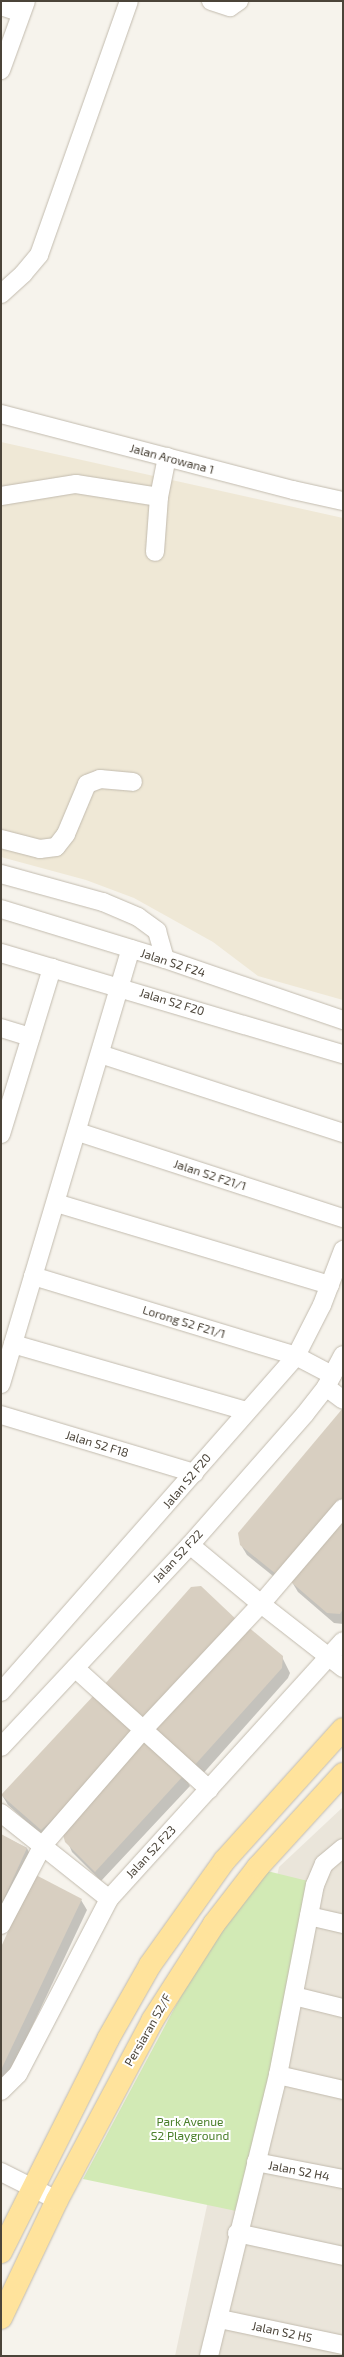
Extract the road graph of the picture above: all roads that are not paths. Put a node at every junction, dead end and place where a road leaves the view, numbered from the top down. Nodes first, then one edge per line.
1 (129, 1) edge
2 (211, 1) edge
3 (239, 1) edge
4 (1, 6) edge
5 (23, 7) edge
6 (1, 70) edge
7 (1, 294) edge
8 (1, 414) edge
9 (167, 457) junction
10 (1, 496) edge
11 (159, 496) junction
12 (343, 501) edge
13 (155, 552) dead end
14 (133, 782) dead end
15 (1, 839) edge
16 (1, 874) edge
17 (1, 909) edge
18 (131, 950) junction
19 (1, 953) edge
20 (165, 959) junction
21 (52, 968) junction
22 (120, 986) junction
23 (343, 1020) edge
24 (1, 1028) edge
25 (31, 1037) junction
26 (100, 1054) junction
27 (343, 1054) edge
28 (5, 1109) edge
29 (78, 1132) junction
30 (343, 1133) edge
31 (1, 1134) edge
32 (56, 1203) junction
33 (343, 1218) edge
34 (343, 1250) edge
35 (33, 1276) junction
36 (330, 1285) junction
37 (13, 1344) junction
38 (343, 1355) edge
39 (296, 1356) junction
40 (329, 1381) junction
41 (1, 1384) edge
42 (343, 1400) edge
43 (247, 1411) junction
44 (1, 1415) edge
45 (194, 1473) junction
46 (343, 1508) edge
47 (190, 1544) junction
48 (261, 1604) junction
49 (343, 1641) edge
50 (328, 1657) junction
51 (75, 1668) junction
52 (343, 1668) edge
53 (1, 1692) edge
54 (343, 1729) edge
55 (142, 1730) junction
56 (1, 1747) edge
57 (343, 1774) edge
58 (209, 1790) junction
59 (1, 1813) edge
60 (43, 1845) junction
61 (343, 1848) edge
62 (109, 1898) junction
63 (309, 1916) junction
64 (343, 1924) edge
65 (1, 1925) edge
66 (294, 1996) junction
67 (343, 2008) edge
68 (278, 2075) junction
69 (343, 2090) edge
70 (1, 2091) edge
71 (256, 2162) junction
72 (1, 2172) edge
73 (343, 2179) edge
74 (32, 2187) junction
75 (57, 2200) junction
76 (237, 2233) junction
77 (1, 2252) edge
78 (343, 2256) edge
79 (1, 2318) edge
80 (220, 2319) junction
81 (343, 2345) edge
82 (209, 2356) edge

1 - 7 street
2 - 3 street
4 - 5 street
5 - 6 street
8 - 9 street, Jalan Arowana 1
9 - 11 street
9 - 12 street, Jalan Arowana 1
10 - 11 street
11 - 13 street
14 - 15 street
16 - 20 street
17 - 18 street, Jalan S2 F24
18 - 20 street, Jalan S2 F24
18 - 22 street
19 - 21 street, Jalan S2 F20
20 - 23 street, Jalan S2 F24
21 - 22 street, Jalan S2 F20
21 - 25 street
22 - 26 street
22 - 27 street, Jalan S2 F20
24 - 25 street
25 - 28 street
26 - 29 street
26 - 30 street
28 - 31 street
29 - 32 street
29 - 33 street, Jalan S2 F21/1
32 - 35 street
32 - 36 street
34 - 36 street, Jalan S2 F20
35 - 37 street
35 - 39 street, Lorong S2 F21/1
36 - 39 street, Jalan S2 F20
37 - 41 street
37 - 43 street
38 - 40 street, Jalan S2 F22
39 - 40 street, Lorong S2 F21/1
39 - 43 street, Jalan S2 F20
40 - 42 street, Lorong S2 F21/1
40 - 47 street, Jalan S2 F22
43 - 45 street, Jalan S2 F20
44 - 45 street, Jalan S2 F18
45 - 53 street, Jalan S2 F20
46 - 48 street
47 - 48 street
47 - 51 street, Jalan S2 F22
48 - 50 street
48 - 55 street
49 - 50 street, Jalan S2 F23
50 - 52 street
50 - 58 street, Jalan S2 F23
51 - 55 street
51 - 56 street, Jalan S2 F22
54 - 74 main road
55 - 58 street
55 - 60 street
57 - 75 main road, Persiaran S2/F
58 - 62 street, Jalan S2 F23
59 - 60 street
60 - 62 street
60 - 65 street
61 - 63 street
62 - 70 street, Jalan S2 F23
63 - 64 street
63 - 66 street
66 - 67 street
66 - 68 street
68 - 69 street
68 - 71 street
71 - 73 street, Jalan S2 H4
71 - 76 street
72 - 74 street
74 - 75 street
74 - 77 main road
75 - 79 main road, Persiaran S2/F
76 - 78 street
76 - 80 street
80 - 81 street, Jalan S2 H5
80 - 82 street

